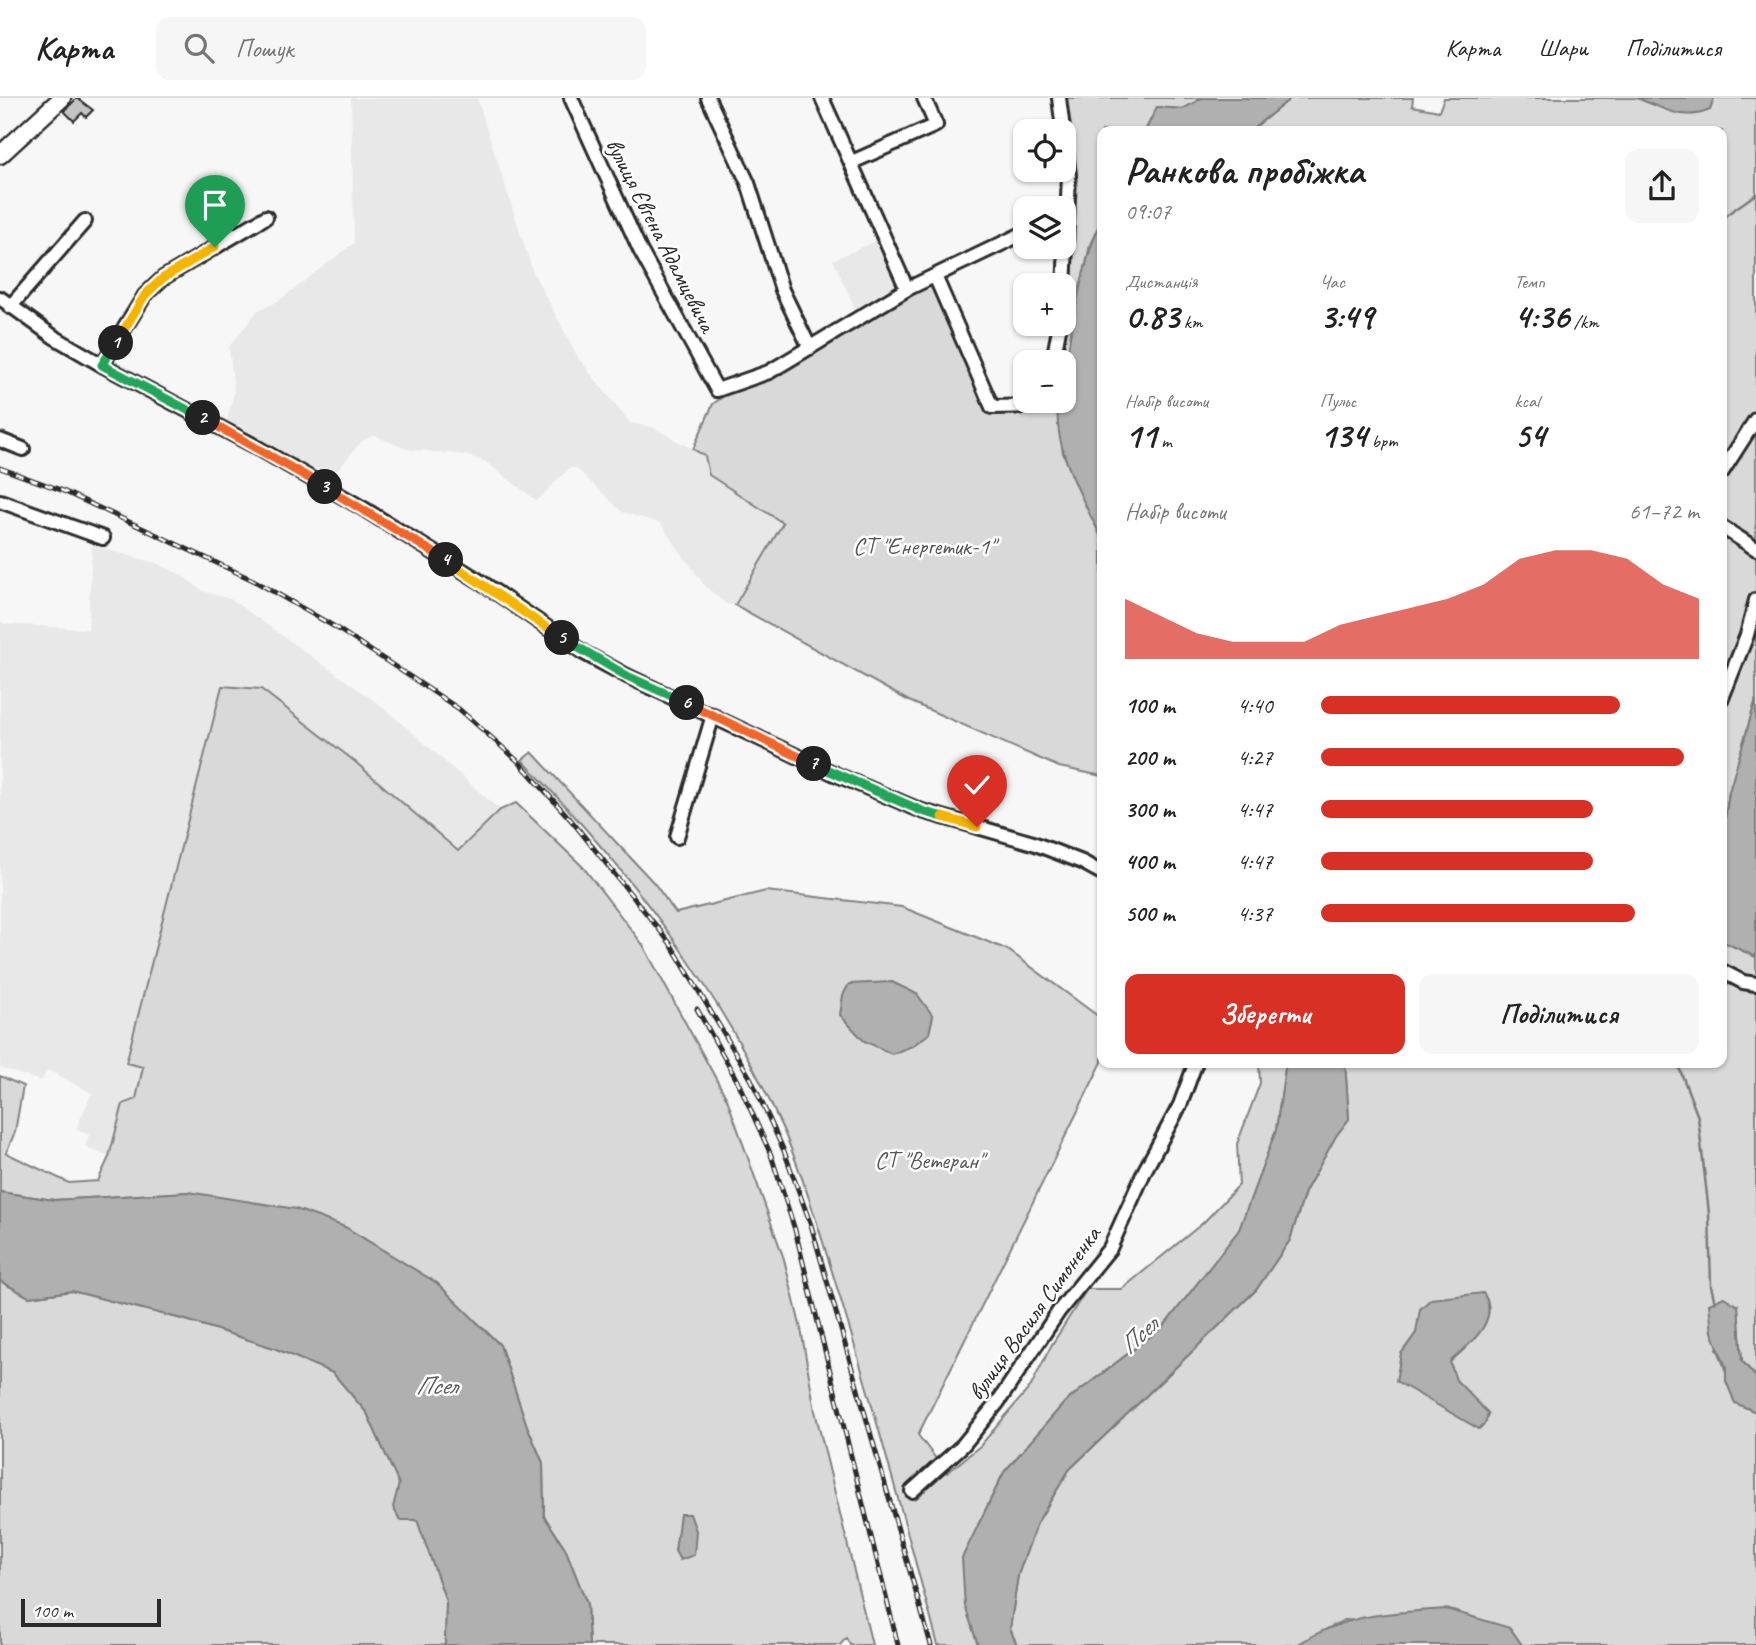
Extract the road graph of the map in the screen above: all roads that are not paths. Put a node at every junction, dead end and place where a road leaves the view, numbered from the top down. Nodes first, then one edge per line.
1 (571, 98) edge
2 (708, 98) edge
3 (822, 98) edge
4 (924, 98) edge
5 (1059, 98) edge
6 (58, 99) edge
7 (0, 155) edge
8 (852, 162) junction
9 (1067, 196) edge
10 (266, 217) dead end
11 (85, 221) dead end
12 (1013, 238) edge
13 (935, 276) junction
14 (907, 289) junction
15 (0, 298) edge
16 (10, 307) junction
17 (1058, 336) edge
18 (810, 348) junction
19 (1055, 349) dead end
20 (102, 365) junction
21 (1013, 407) edge
22 (1756, 419) edge
23 (0, 440) edge
24 (23, 449) dead end
25 (1727, 464) edge
26 (0, 501) edge
27 (1727, 530) edge
28 (103, 538) dead end
29 (1756, 549) edge
30 (1756, 600) edge
31 (1727, 685) edge
32 (713, 715) junction
33 (677, 837) dead end
34 (1097, 870) edge
35 (1727, 974) edge
36 (1756, 984) edge
37 (1194, 1068) edge
38 (912, 1492) dead end

1 - 18 street, вулиця Євгена Адамцевича
2 - 18 street
3 - 8 street
4 - 8 street
5 - 9 street
6 - 7 main road
8 - 14 street
10 - 20 street
11 - 16 street
12 - 13 street
13 - 14 street
13 - 21 street
14 - 18 street
15 - 16 street
16 - 20 street
17 - 19 street
20 - 32 street
22 - 25 street
23 - 24 street
26 - 28 street
27 - 29 street
30 - 31 street
32 - 33 street
32 - 34 street
35 - 36 street
37 - 38 street, вулиця Василя Симоненка

